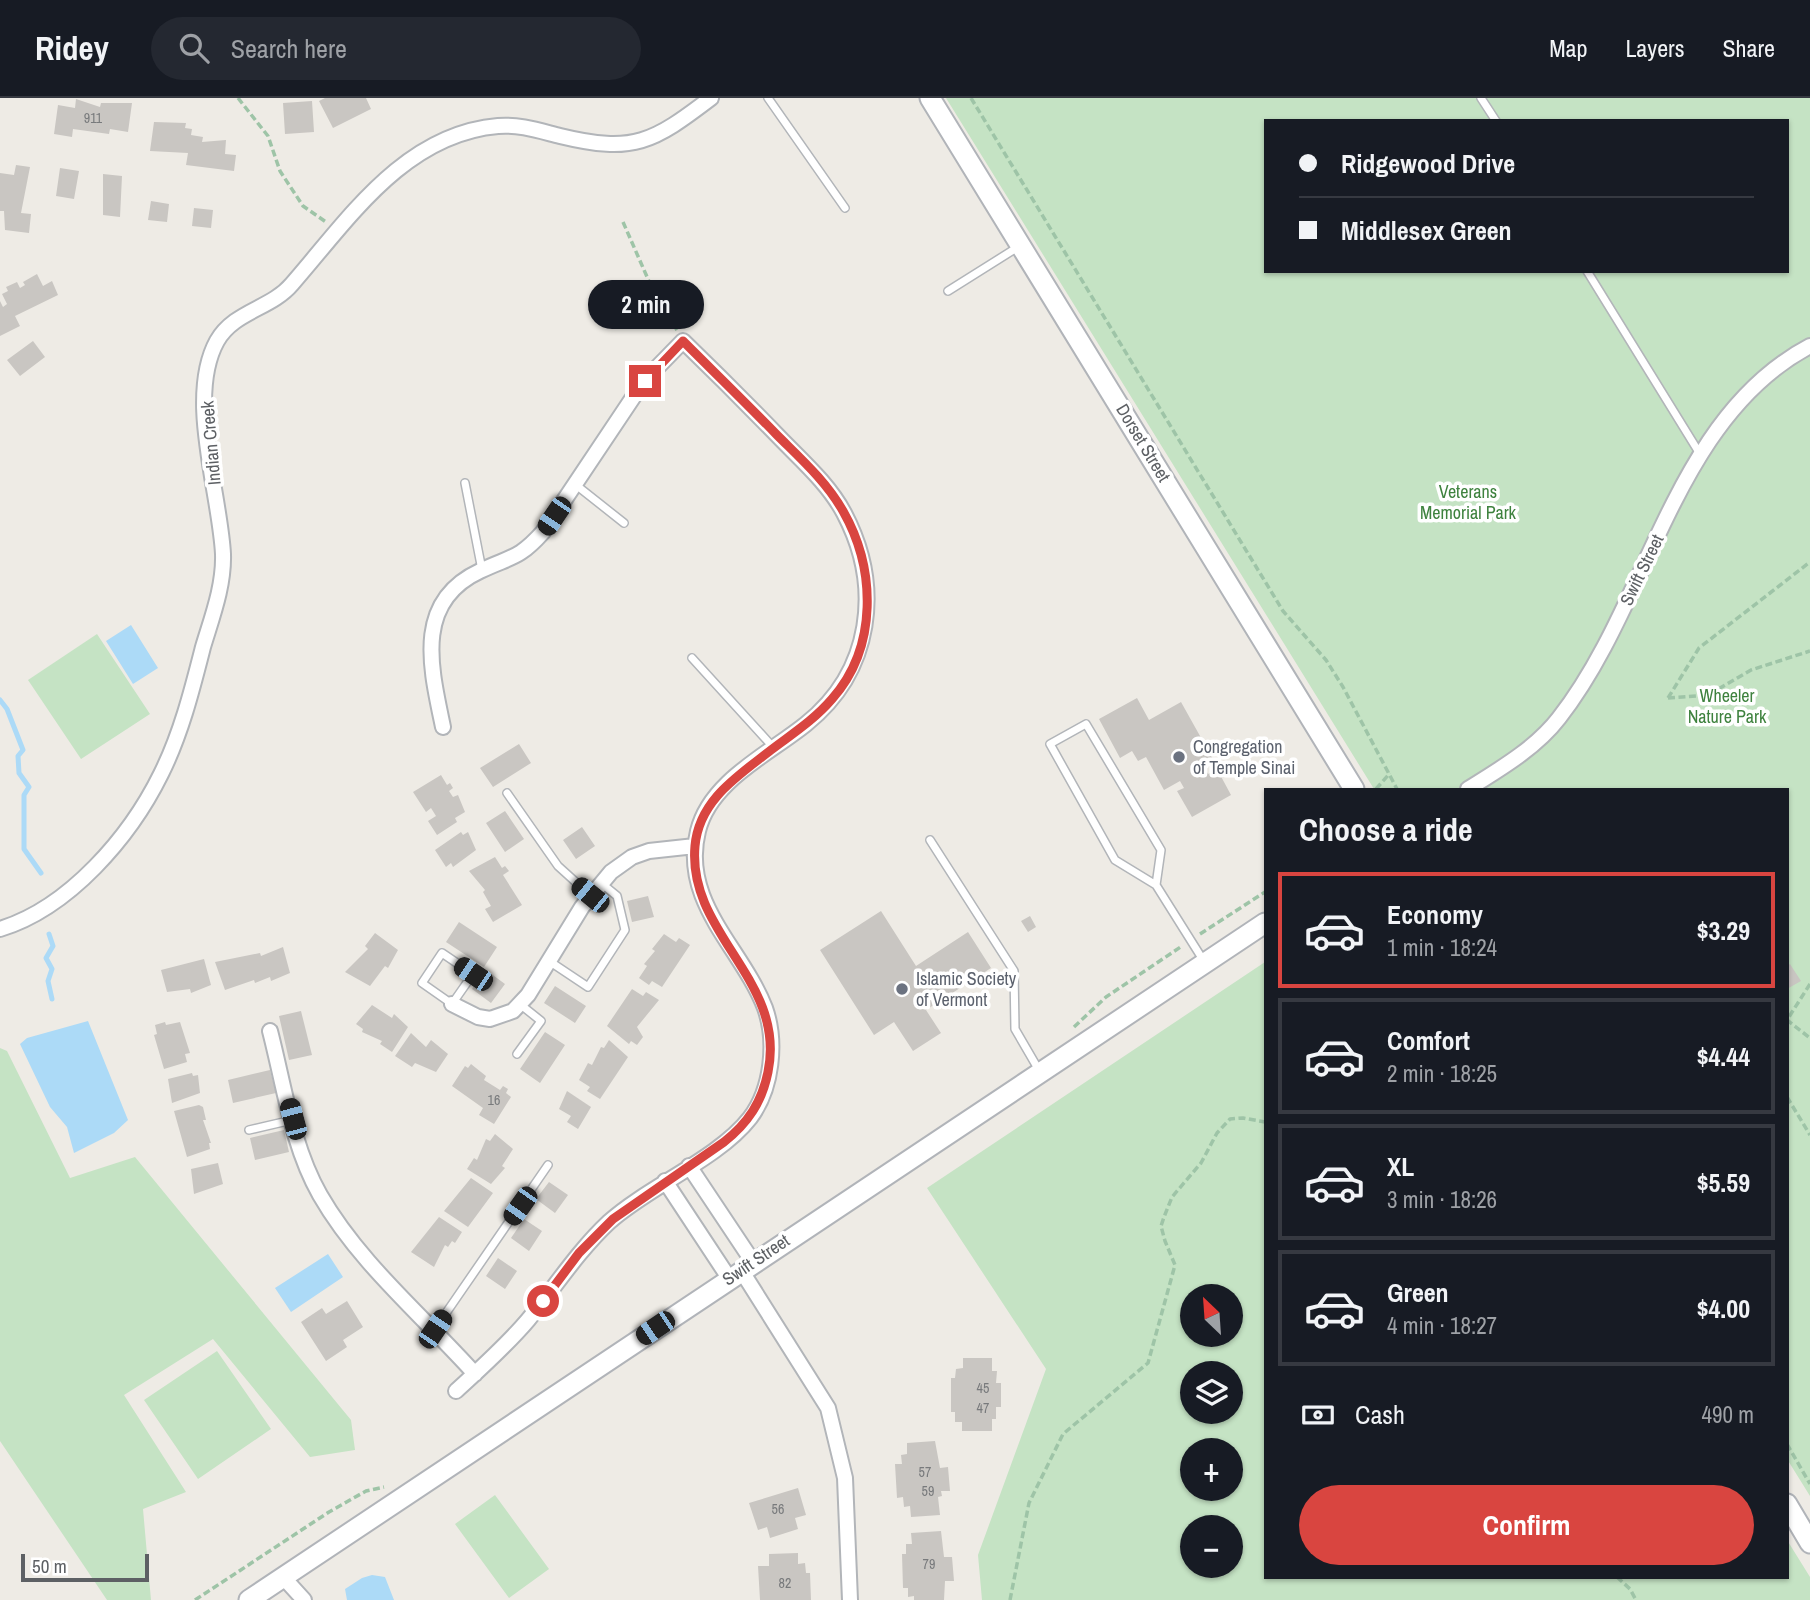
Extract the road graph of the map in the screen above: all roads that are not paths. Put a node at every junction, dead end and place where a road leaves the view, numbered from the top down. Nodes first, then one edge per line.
1 (711, 98) edge
2 (768, 98) edge
3 (930, 98) edge
4 (1481, 98) edge
5 (1495, 119) edge
6 (845, 208) dead end
7 (1021, 244) junction
8 (1588, 273) edge
9 (948, 291) dead end
10 (1810, 346) edge
11 (1700, 454) junction
12 (465, 483) dead end
13 (576, 485) junction
14 (624, 523) dead end
15 (482, 570) junction
16 (692, 658) dead end
17 (443, 727) dead end
18 (774, 748) junction
19 (1353, 788) edge
20 (1469, 788) edge
21 (507, 793) dead end
22 (930, 840) dead end
23 (695, 846) junction
24 (600, 883) junction
25 (1156, 885) junction
26 (590, 895) junction
27 (1264, 924) edge
28 (0, 929) edge
29 (548, 961) junction
30 (1205, 963) junction
31 (453, 1004) junction
32 (521, 1005) junction
33 (270, 1031) dead end
34 (517, 1054) dead end
35 (1040, 1073) junction
36 (293, 1119) junction
37 (249, 1130) dead end
38 (548, 1165) dead end
39 (689, 1166) junction
40 (665, 1181) junction
41 (741, 1270) junction
42 (435, 1329) junction
43 (475, 1374) junction
44 (456, 1391) dead end
45 (1789, 1507) edge
46 (1810, 1543) edge
47 (284, 1578) junction
48 (249, 1600) edge
49 (304, 1600) edge
50 (850, 1600) edge

1 - 28 street, Indian Creek
2 - 6 lane
3 - 7 street, Dorset Street
4 - 5 lane
7 - 9 lane
7 - 19 street, Dorset Street
8 - 11 lane
10 - 11 street, Swift Street
11 - 20 street, Swift Street
12 - 15 lane
13 - 14 lane
13 - 15 street
13 - 18 street
15 - 17 street
16 - 18 lane
18 - 23 street
21 - 26 lane
22 - 35 lane
23 - 24 street
23 - 39 street
24 - 26 street
24 - 29 lane
25 - 25 lane
25 - 30 lane
26 - 29 street
27 - 30 street, Swift Street
29 - 32 street
30 - 35 street, Swift Street
31 - 31 lane
31 - 32 street
32 - 34 lane
33 - 36 street
35 - 41 street, Swift Street
36 - 37 lane
36 - 42 street
38 - 42 lane
39 - 40 street
39 - 41 street
40 - 41 street
40 - 43 street
41 - 47 street, Swift Street
41 - 50 street
42 - 43 street
43 - 44 street
45 - 46 street
47 - 48 street, Swift Street
47 - 49 street

